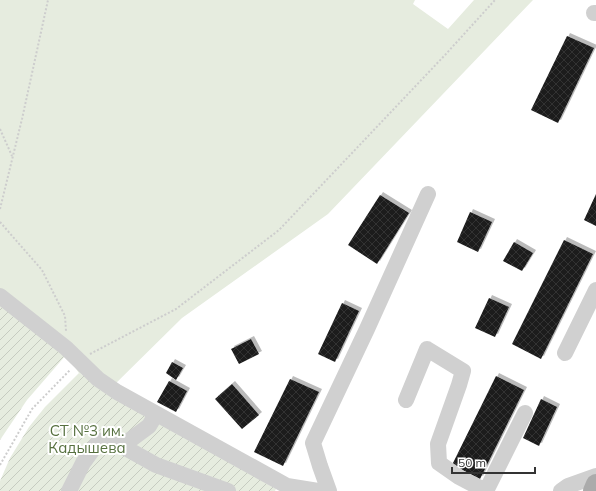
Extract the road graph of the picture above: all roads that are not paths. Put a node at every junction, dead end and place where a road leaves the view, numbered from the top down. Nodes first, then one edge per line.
1 (428, 194) dead end
2 (596, 290) edge
3 (0, 296) edge
4 (565, 353) dead end
5 (406, 400) dead end
6 (525, 413) dead end
7 (156, 414) junction
8 (122, 446) junction
9 (596, 476) edge
10 (596, 484) edge
11 (69, 491) edge
12 (228, 491) edge
13 (318, 491) edge
14 (330, 491) edge
15 (486, 491) edge
16 (561, 491) edge
17 (593, 491) edge

1 - 14 lane
2 - 4 lane
3 - 7 lane
5 - 15 lane
6 - 15 lane
7 - 8 lane
7 - 13 lane
8 - 11 lane
8 - 12 lane
9 - 16 lane
10 - 17 main road

